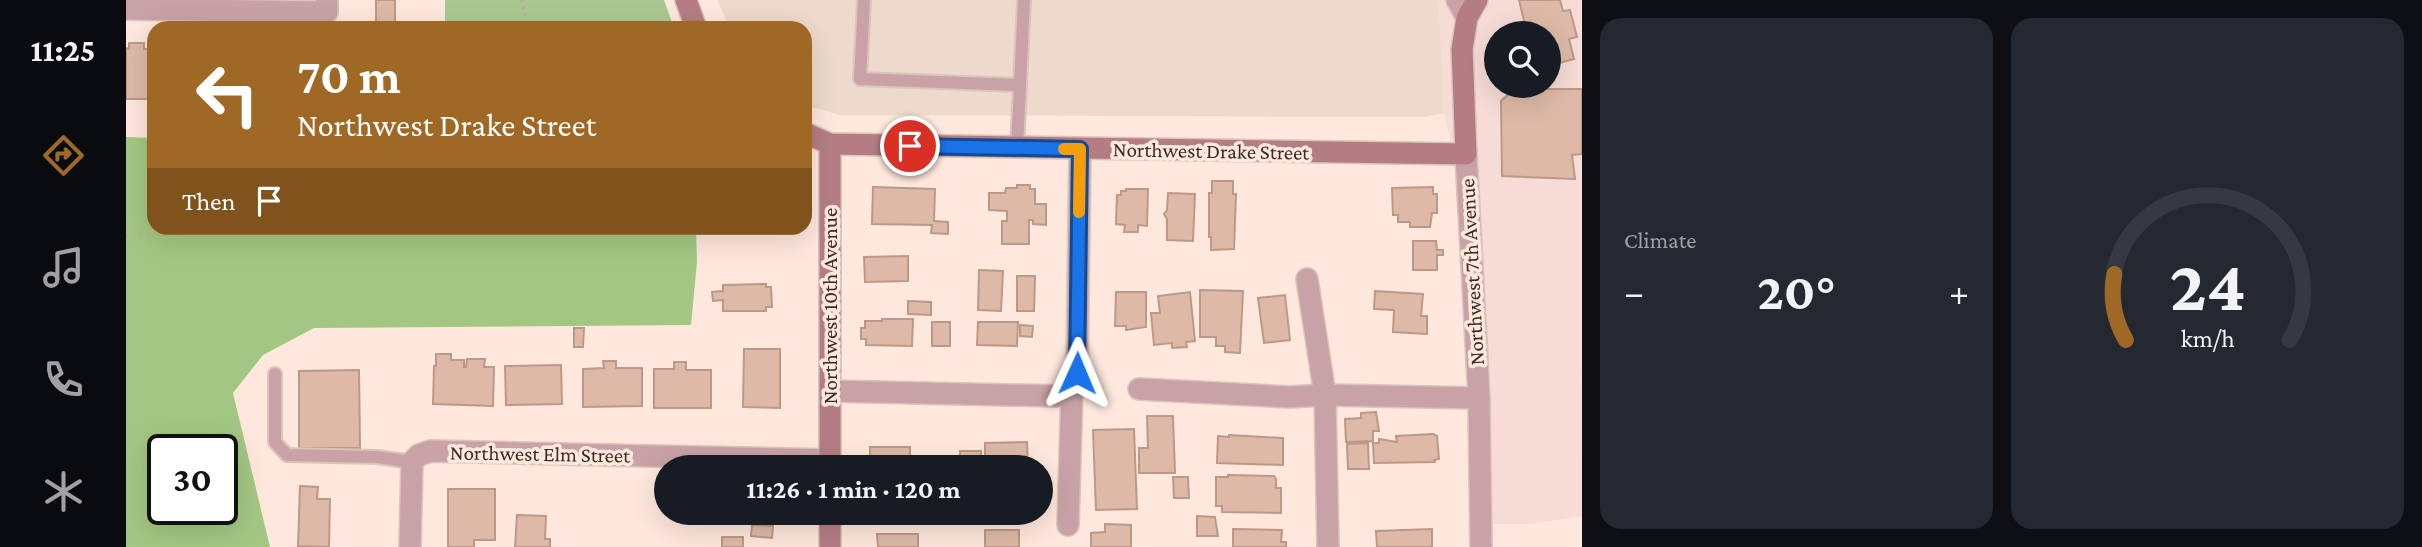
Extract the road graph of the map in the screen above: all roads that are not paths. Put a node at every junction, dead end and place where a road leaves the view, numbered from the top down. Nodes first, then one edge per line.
1 (686, 0) edge
2 (864, 0) edge
3 (1024, 0) edge
4 (327, 6) edge
5 (1467, 6) edge
6 (126, 9) edge
7 (694, 21) edge
8 (1020, 85) junction
9 (812, 137) edge
10 (830, 144) junction
11 (1017, 148) junction
12 (1080, 149) junction
13 (1466, 154) junction
14 (1307, 279) dead end
15 (275, 374) dead end
16 (1072, 388) junction
17 (1139, 389) dead end
18 (830, 391) junction
19 (1325, 395) junction
20 (1479, 398) junction
21 (830, 455) edge
22 (416, 458) junction
23 (654, 458) edge
24 (830, 525) edge
25 (1068, 525) dead end
26 (410, 547) edge
27 (830, 547) edge
28 (1328, 547) edge
29 (1481, 547) edge

1 - 7 street
2 - 8 lane
3 - 8 lane
4 - 6 street
5 - 13 street, Northwest 7th Avenue
8 - 11 lane
9 - 10 street
10 - 11 street, Northwest Drake Street
10 - 18 street, Northwest 10th Avenue
11 - 12 street, Northwest Drake Street
12 - 13 street, Northwest Drake Street
12 - 16 street
13 - 20 street, Northwest 7th Avenue
14 - 19 street
15 - 22 lane
16 - 18 street
16 - 25 street
17 - 19 street
18 - 21 street, Northwest 10th Avenue
19 - 20 street
19 - 28 street
20 - 29 street, Northwest 7th Avenue
22 - 23 street, Northwest Elm Street
22 - 26 street
24 - 27 street

